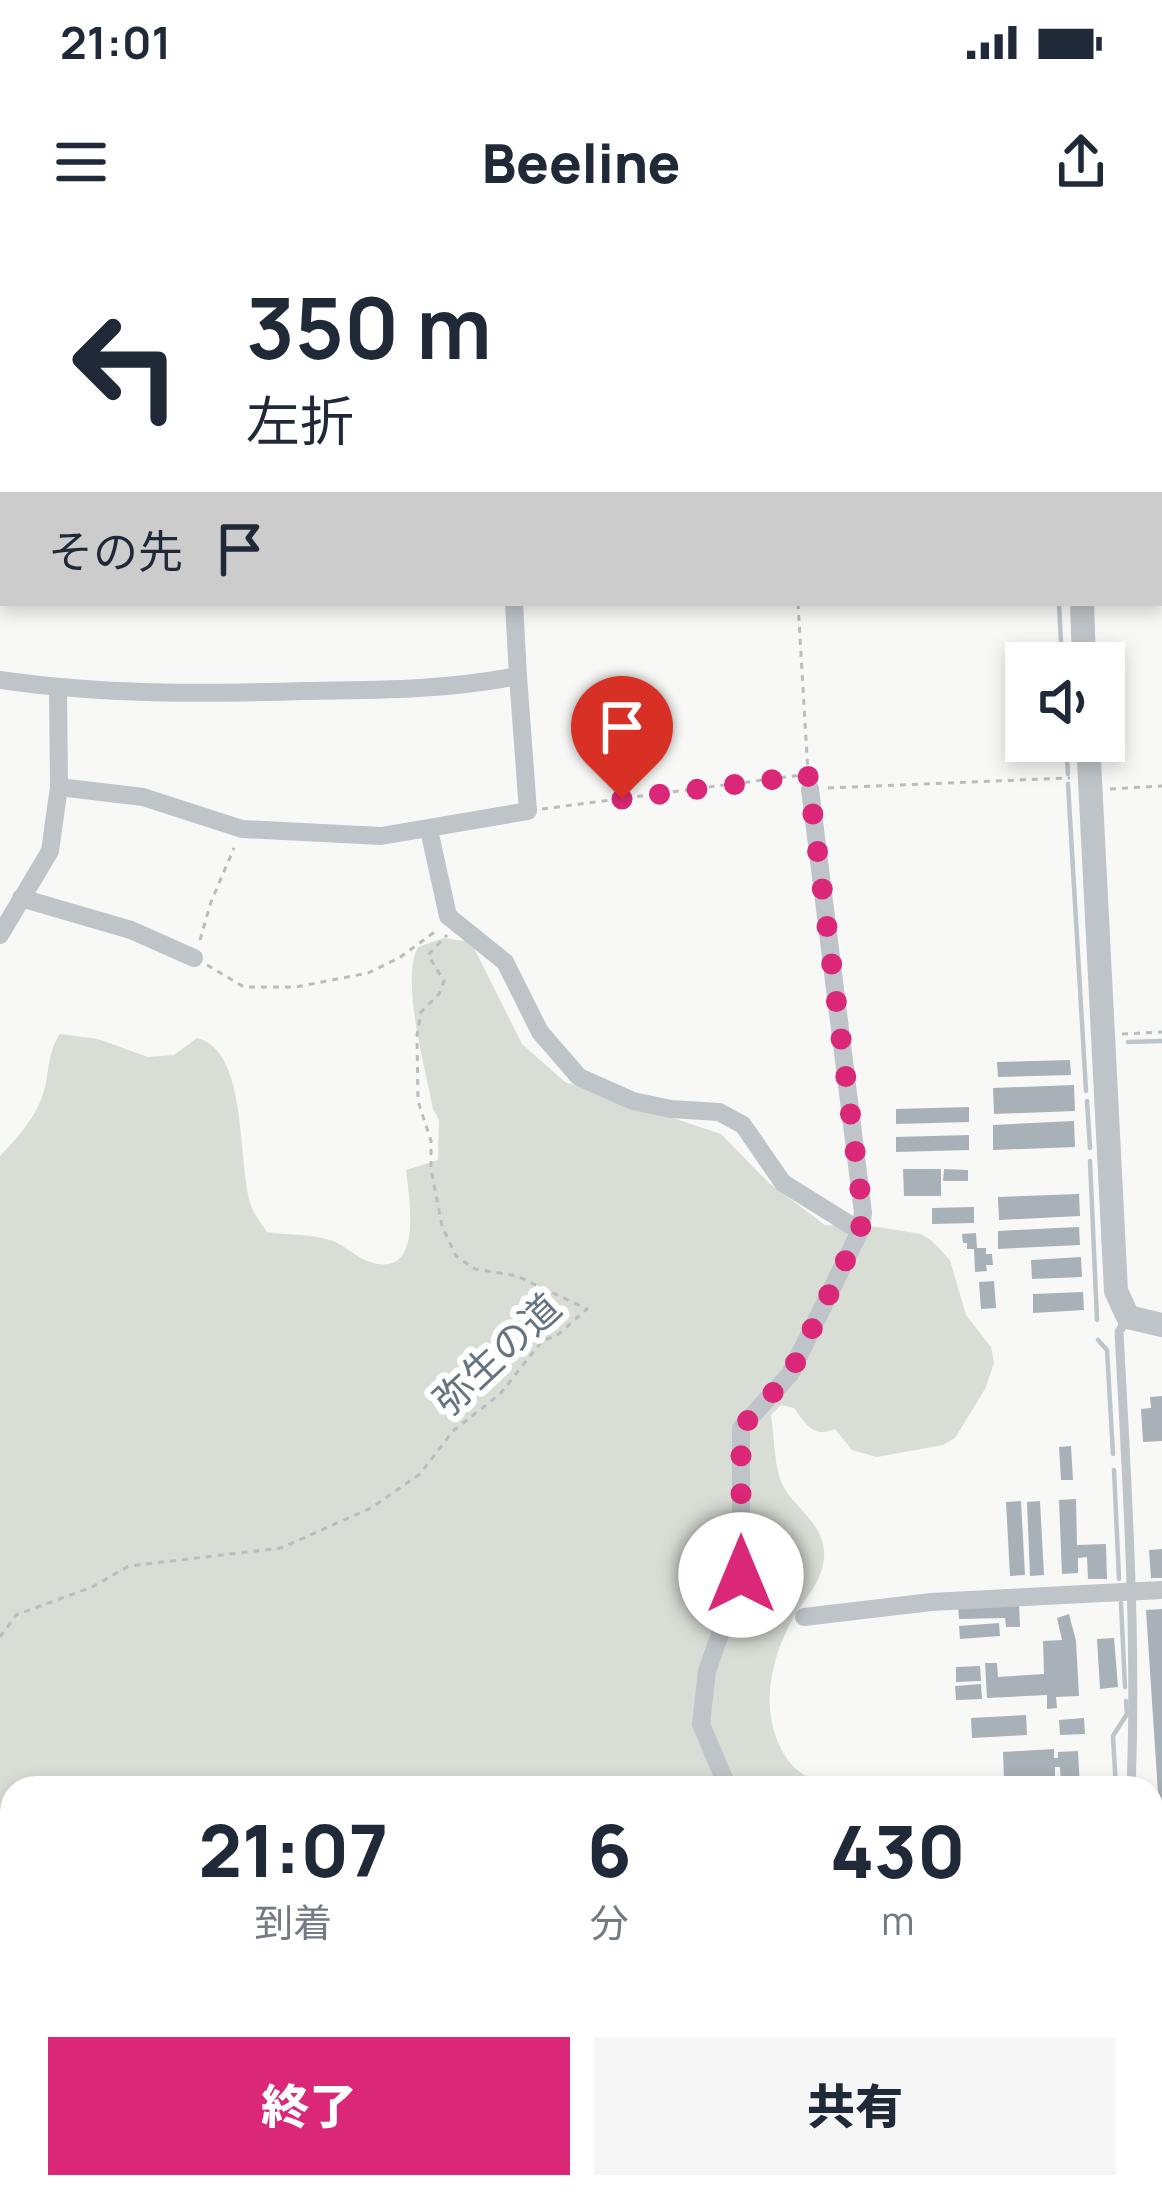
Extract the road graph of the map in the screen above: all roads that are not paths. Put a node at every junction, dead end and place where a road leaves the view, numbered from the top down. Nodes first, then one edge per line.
1 (514, 606) edge
2 (1082, 606) edge
3 (1083, 642) edge
4 (518, 676) junction
5 (0, 680) edge
6 (58, 689) junction
7 (1089, 762) edge
8 (59, 787) junction
9 (810, 788) road end
10 (429, 830) junction
11 (21, 898) junction
12 (0, 935) edge
13 (194, 958) road end
14 (860, 1231) junction
15 (1128, 1317) junction
16 (1162, 1325) edge
17 (1162, 1590) edge
18 (1132, 1591) junction
19 (804, 1617) dead end
20 (723, 1776) edge
21 (1132, 1776) edge

1 - 4 street
2 - 3 street
4 - 6 street
4 - 10 street
5 - 6 street
6 - 8 street
7 - 15 street
8 - 10 street
8 - 11 street
9 - 14 street
10 - 14 street
11 - 12 street
11 - 13 street
14 - 20 street
15 - 16 street
15 - 18 lane
17 - 18 street
18 - 19 street
18 - 21 lane

